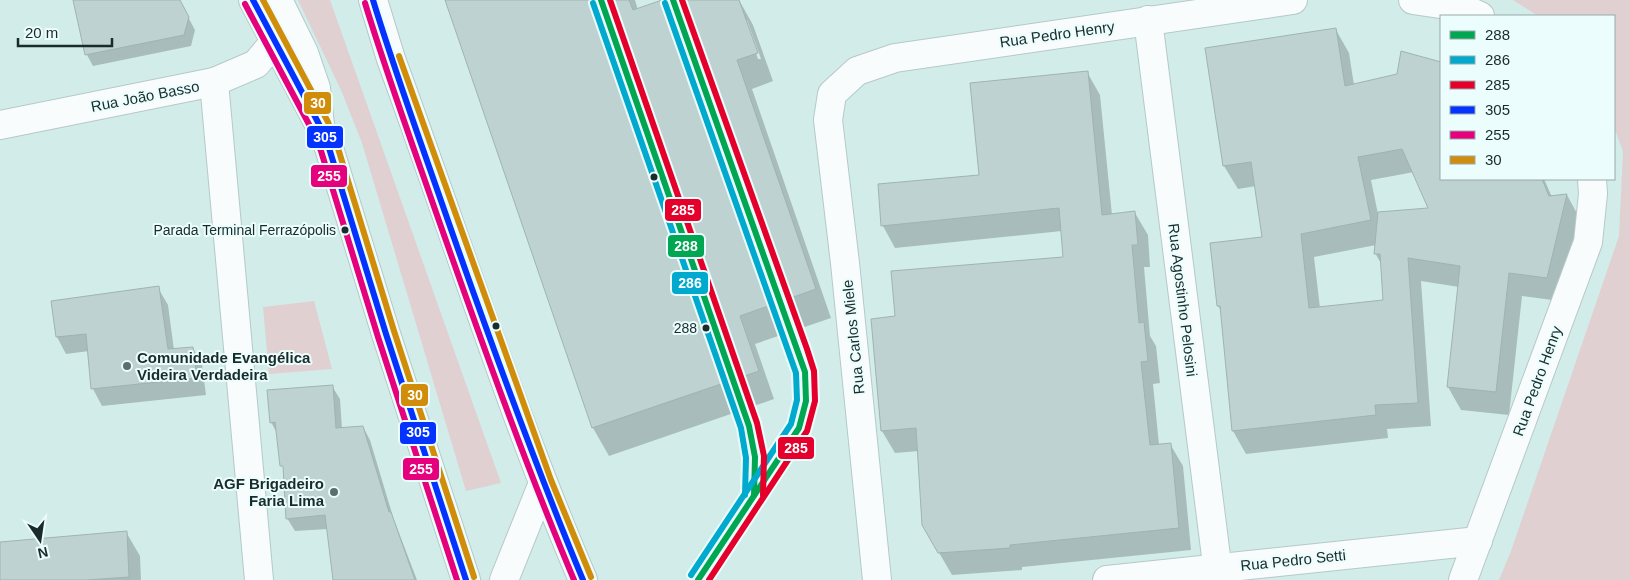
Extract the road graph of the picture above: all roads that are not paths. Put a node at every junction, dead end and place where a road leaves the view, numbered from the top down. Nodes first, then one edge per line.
1 (253, 0) edge
2 (278, 0) edge
3 (364, 0) edge
4 (373, 0) edge
5 (1291, 0) edge
6 (1413, 0) edge
7 (1478, 15) edge
8 (1148, 20) junction
9 (276, 40) junction
10 (391, 59) junction
11 (214, 82) junction
12 (832, 94) joint
13 (0, 125) edge
14 (320, 126) junction
15 (1592, 180) edge
16 (543, 483) junction
17 (1478, 541) junction
18 (1218, 574) edge
19 (259, 580) edge
20 (466, 580) edge
21 (504, 580) edge
22 (583, 580) edge
23 (877, 580) edge
24 (1108, 580) edge
25 (1464, 580) edge

1 - 9 street
2 - 14 street
3 - 10 street
4 - 10 street
5 - 8 street, Rua Pedro Henry
6 - 7 street
8 - 12 street, Rua Pedro Henry
8 - 18 street, Rua Agostinho Pelosini
9 - 11 street, Rua João Basso
9 - 14 street
10 - 16 street
11 - 13 street, Rua João Basso
11 - 19 street
12 - 23 street, Rua Carlos Miele
14 - 20 street
15 - 17 street, Rua Pedro Henry
16 - 21 street
16 - 22 street
17 - 18 street, Rua Pedro Setti
17 - 25 street, Rua Pedro Henry
18 - 24 street, Rua Pedro Setti

